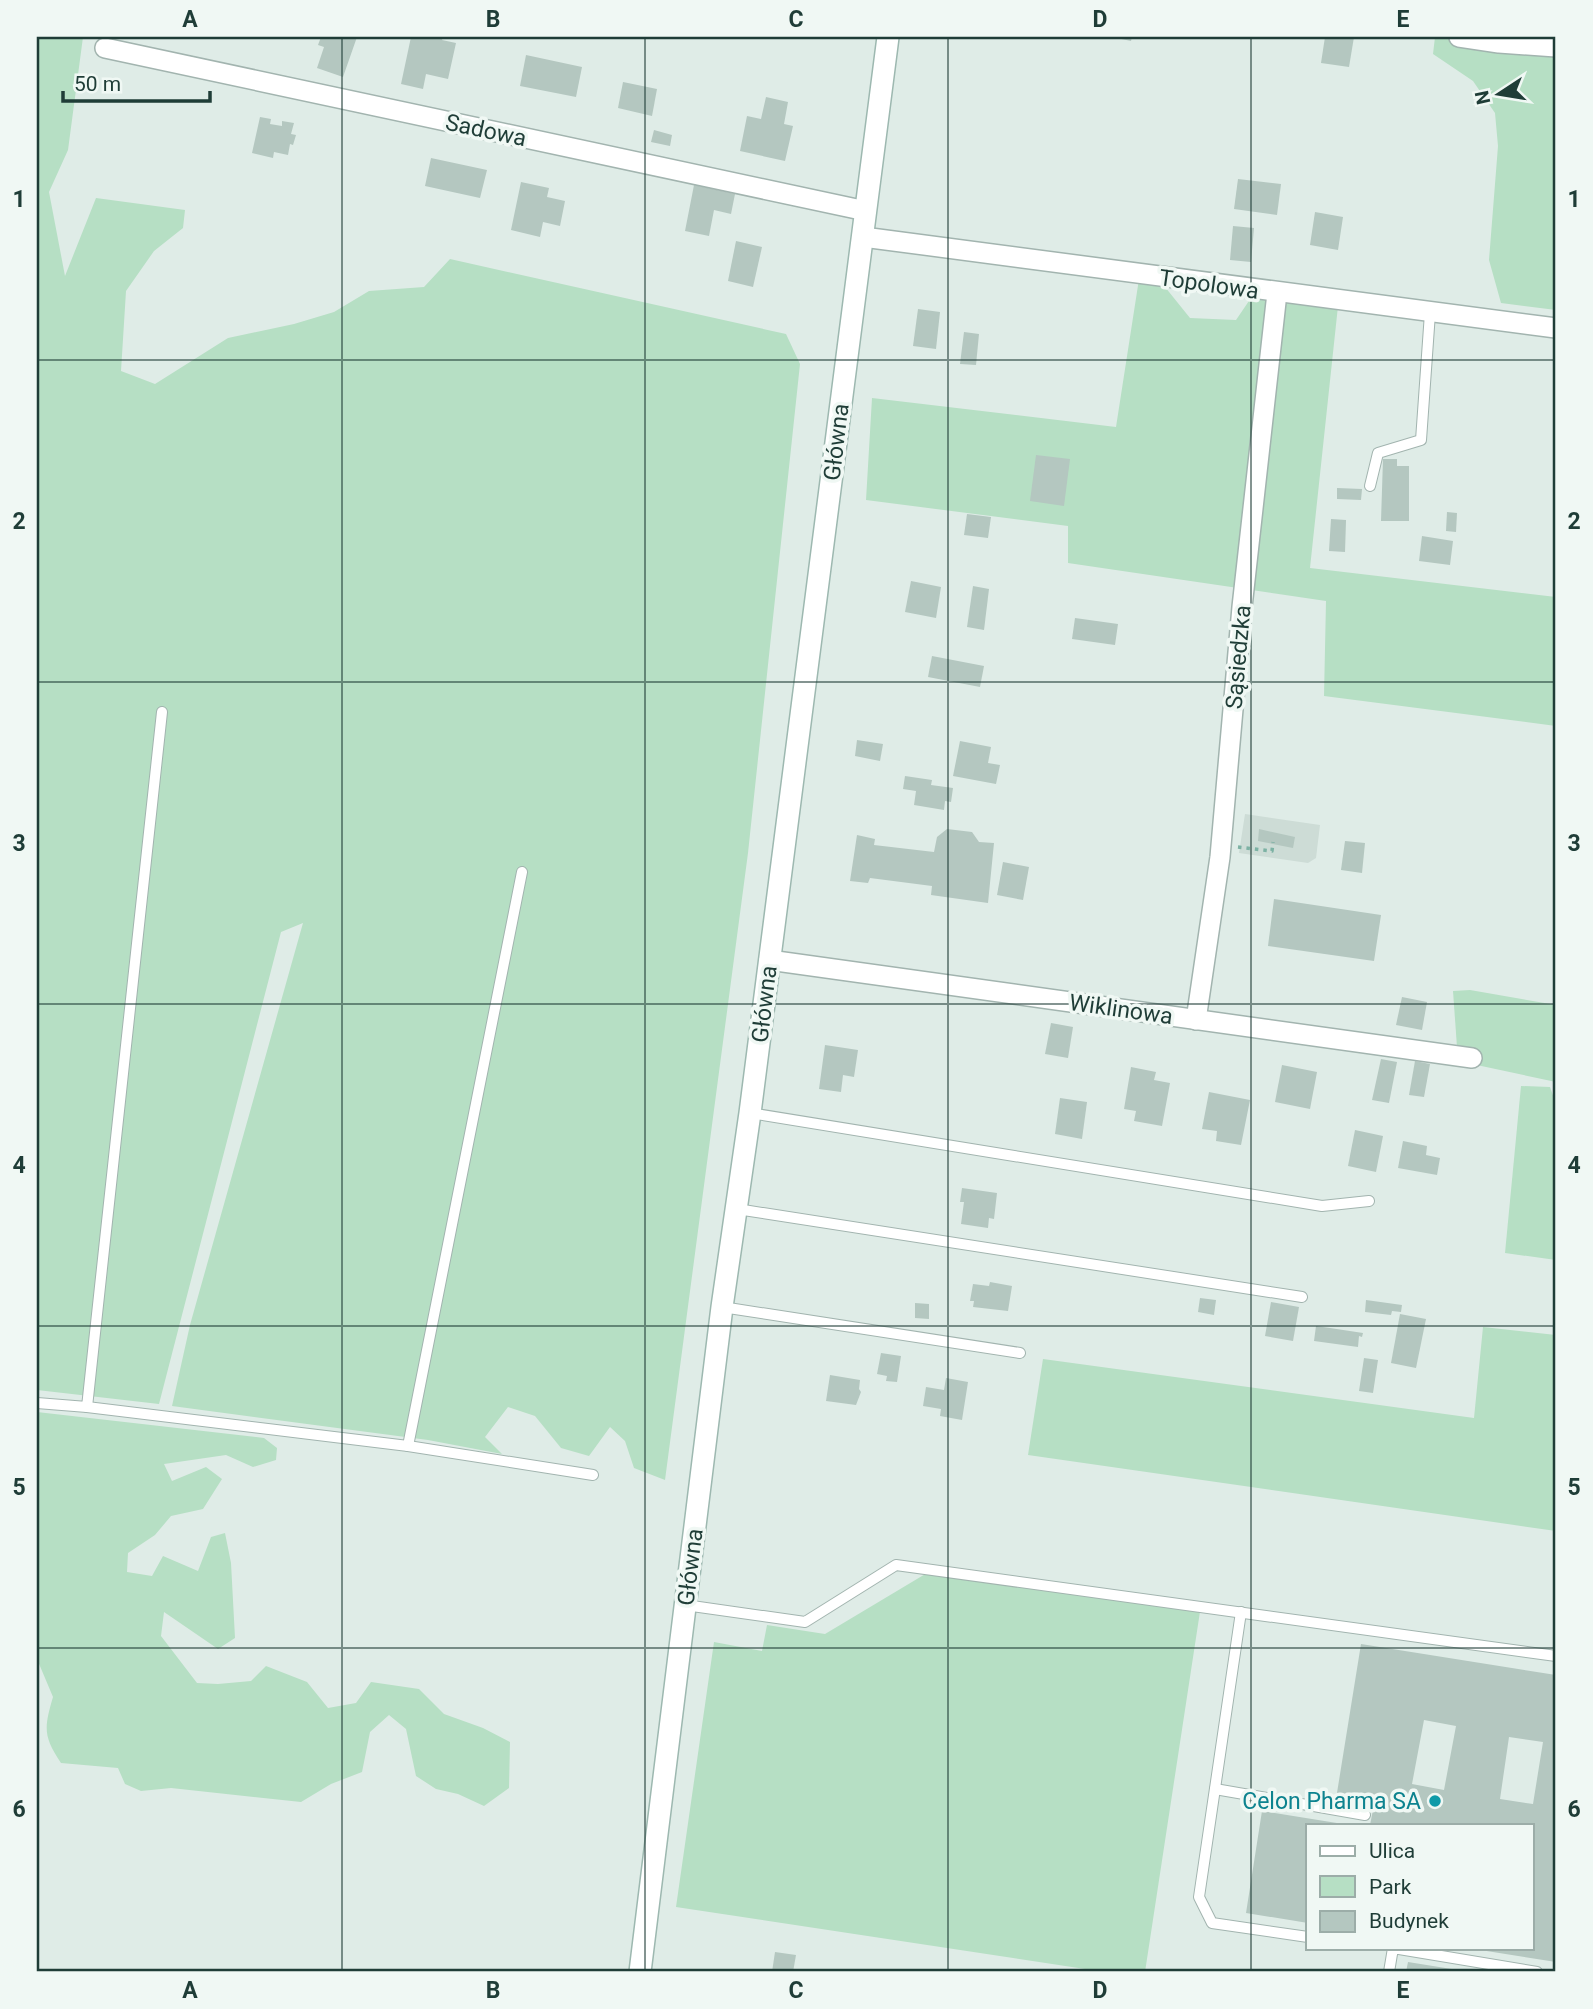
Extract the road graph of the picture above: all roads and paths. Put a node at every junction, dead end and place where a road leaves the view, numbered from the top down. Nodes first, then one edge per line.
1 (888, 37) edge
2 (1459, 37) edge
3 (1556, 47) edge
4 (105, 48) dead end
5 (866, 211) junction
6 (863, 237) junction
7 (1277, 293) junction
8 (1430, 313) junction
9 (1556, 328) edge
10 (1370, 486) dead end
11 (162, 712) dead end
12 (1273, 842) dead end
13 (1240, 847) dead end
14 (522, 872) dead end
15 (769, 960) junction
16 (1196, 1020) junction
17 (1472, 1058) dead end
18 (750, 1113) junction
19 (1369, 1201) dead end
20 (737, 1209) junction
21 (1302, 1297) dead end
22 (722, 1307) junction
23 (1020, 1353) dead end
24 (37, 1403) edge
25 (87, 1407) junction
26 (408, 1446) junction
27 (593, 1475) dead end
28 (685, 1605) junction
29 (1241, 1612) junction
30 (1556, 1656) edge
31 (1215, 1789) junction
32 (1365, 1815) dead end
33 (1306, 1937) edge
34 (1391, 1950) edge
35 (1403, 1950) edge
36 (640, 1972) edge
37 (1389, 1972) edge
38 (1537, 1972) edge

1 - 5 main road, Główna
2 - 3 street
4 - 5 street, Sadowa
5 - 6 main road, Główna
6 - 7 street, Topolowa
6 - 15 main road, Główna
7 - 8 street, Topolowa
7 - 16 street, Sąsiedzka
8 - 9 street, Topolowa
8 - 10 lane
11 - 25 lane
12 - 13 path
14 - 26 lane
15 - 16 street, Wiklinowa
15 - 18 main road, Główna
16 - 17 street, Wiklinowa
18 - 19 lane
18 - 20 main road, Główna
20 - 21 lane
20 - 22 main road, Główna
22 - 23 lane
22 - 28 main road, Główna
24 - 25 lane
25 - 26 lane
26 - 27 lane
28 - 29 lane
28 - 36 main road, Główna
29 - 30 lane
29 - 31 lane
31 - 32 lane
31 - 33 lane
34 - 37 lane
35 - 38 lane

